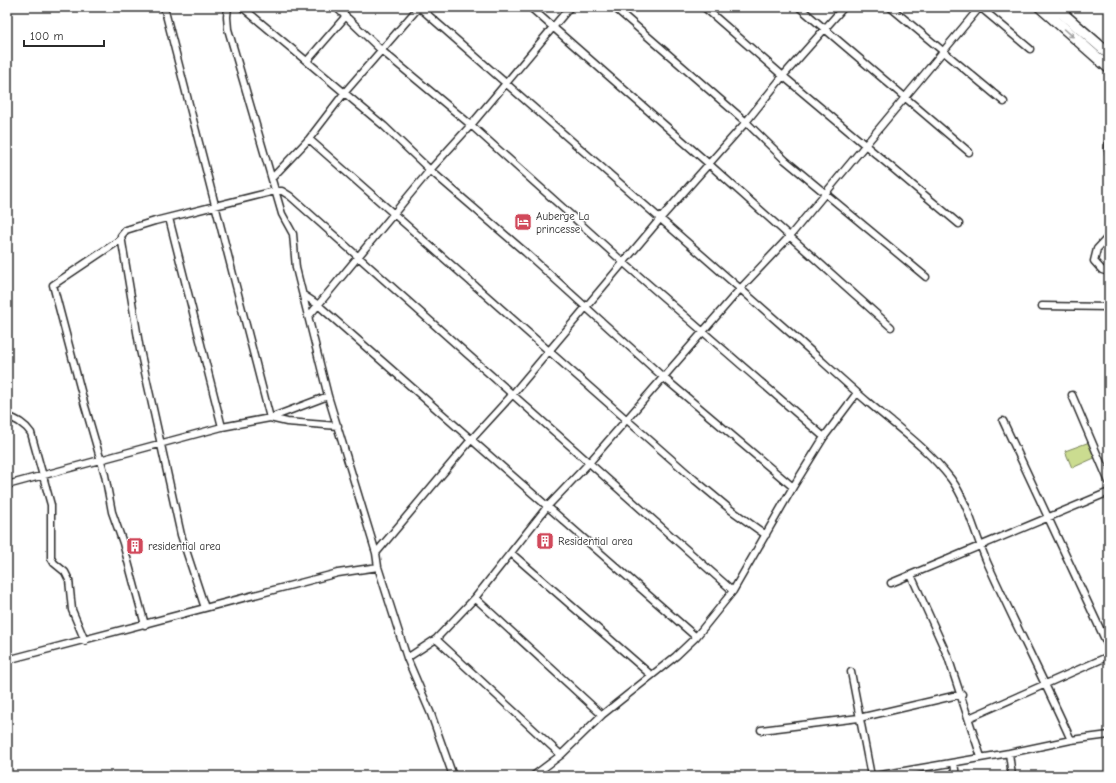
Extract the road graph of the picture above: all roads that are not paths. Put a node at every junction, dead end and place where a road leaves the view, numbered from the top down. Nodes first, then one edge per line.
1 (164, 7) edge
2 (228, 7) edge
3 (242, 7) edge
4 (336, 7) edge
5 (419, 7) edge
6 (530, 7) edge
7 (570, 7) edge
8 (614, 7) edge
9 (704, 7) edge
10 (799, 7) edge
11 (844, 7) edge
12 (890, 7) edge
13 (980, 7) edge
14 (1040, 7) edge
15 (1055, 7) edge
16 (346, 16) junction
17 (552, 26) junction
18 (825, 29) junction
19 (1030, 49) dead end
20 (381, 50) junction
21 (943, 53) junction
22 (1109, 54) edge
23 (307, 61) junction
24 (1109, 68) edge
25 (783, 76) junction
26 (505, 83) junction
27 (345, 92) junction
28 (905, 97) junction
29 (1004, 102) dead end
30 (746, 122) junction
31 (471, 125) junction
32 (309, 139) junction
33 (1109, 139) edge
34 (866, 144) junction
35 (969, 152) dead end
36 (1109, 154) edge
37 (709, 164) junction
38 (430, 170) junction
39 (272, 178) junction
40 (275, 191) junction
41 (825, 194) junction
42 (215, 207) junction
43 (394, 214) junction
44 (169, 218) junction
45 (660, 219) junction
46 (959, 224) dead end
47 (1109, 236) edge
48 (789, 238) junction
49 (120, 240) junction
50 (357, 257) junction
51 (624, 263) junction
52 (1109, 272) edge
53 (926, 277) dead end
54 (740, 289) junction
55 (305, 296) junction
56 (317, 304) junction
57 (586, 306) junction
58 (1042, 306) dead end
59 (1109, 307) edge
60 (309, 316) junction
61 (891, 327) dead end
62 (703, 332) junction
63 (549, 351) junction
64 (663, 377) junction
65 (857, 393) junction
66 (512, 394) junction
67 (1072, 395) dead end
68 (328, 396) junction
69 (7, 416) edge
70 (270, 418) junction
71 (626, 420) junction
72 (1003, 420) dead end
73 (338, 426) junction
74 (222, 427) junction
75 (824, 437) junction
76 (470, 441) junction
77 (162, 443) junction
78 (100, 460) junction
79 (588, 464) junction
80 (43, 474) junction
81 (1109, 482) edge
82 (7, 485) edge
83 (792, 487) junction
84 (1109, 492) edge
85 (547, 507) junction
86 (1048, 519) junction
87 (766, 535) junction
88 (980, 546) junction
89 (376, 553) junction
90 (511, 553) junction
91 (378, 567) junction
92 (911, 574) junction
93 (891, 583) dead end
94 (733, 591) junction
95 (475, 598) junction
96 (205, 608) junction
97 (145, 625) junction
98 (696, 637) junction
99 (436, 639) junction
100 (85, 641) junction
101 (1109, 648) edge
102 (1109, 656) edge
103 (407, 658) junction
104 (7, 660) edge
105 (851, 672) dead end
106 (652, 675) junction
107 (1045, 683) junction
108 (962, 694) junction
109 (602, 716) junction
110 (859, 718) junction
111 (969, 718) junction
112 (761, 730) dead end
113 (1109, 735) edge
114 (1071, 740) junction
115 (1009, 753) junction
116 (561, 755) junction
117 (981, 757) junction
118 (954, 762) junction
119 (453, 776) edge
120 (533, 776) edge
121 (871, 776) edge
122 (875, 776) edge
123 (956, 776) edge
124 (1012, 776) edge

1 - 42 street
2 - 39 street
3 - 23 street
4 - 16 street
5 - 20 street
5 - 26 street
6 - 17 street
7 - 17 street
8 - 30 street
9 - 25 street
10 - 18 street
11 - 18 street
12 - 21 street
13 - 19 street
13 - 21 street
14 -> 24 highway
15 - 22 highway
16 - 20 street
16 - 23 street
17 - 26 street
17 - 37 street
18 - 25 street
18 - 28 street
20 - 27 street
20 - 31 street
21 - 28 street
21 - 29 street
23 - 27 street
25 - 30 street
25 - 34 street
26 - 31 street
26 - 45 street
27 - 32 street
27 - 38 street
28 - 34 street
28 - 35 street
30 - 37 street
30 - 41 street
31 - 38 street
31 - 51 street
32 - 39 street
32 - 43 street
33 - 36 street
34 - 41 street
34 - 46 street
37 - 45 street
37 - 48 street
38 - 43 street
38 - 57 street
39 - 40 street
40 - 42 street
40 - 50 street
40 - 55 street
41 - 48 street
41 - 53 street
42 - 44 street
42 - 70 street
43 - 50 street
43 - 63 street
44 - 49 street
44 - 74 street
45 - 51 street
45 - 54 street
47 - 52 street
48 - 54 street
48 - 61 street
49 - 77 street
49 - 78 street
50 - 56 street
50 - 66 street
51 - 57 street
51 - 62 street
54 - 62 street
54 - 65 street
55 - 56 street
55 - 60 street
56 - 60 street
56 - 76 street
57 - 63 street
57 - 64 street
58 - 59 street
60 - 68 street
62 - 64 street
62 - 75 street
63 - 66 street
63 - 71 street
64 - 71 street
64 - 83 street
65 - 75 street
65 - 88 street
66 - 76 street
66 - 79 street
67 - 81 street
68 - 70 street
68 - 73 street
69 - 80 street
70 - 73 street
70 - 74 street
71 - 79 street
71 - 87 street
72 - 86 street
73 - 89 street
74 - 77 street
75 - 83 street
76 - 85 street
76 - 89 street
77 - 78 street
77 - 96 street
78 - 80 street
78 - 97 street
79 - 85 street
79 - 94 street
80 - 82 street
80 - 100 street
83 - 87 street
84 - 86 street
85 - 90 street
85 - 98 street
86 - 88 street
86 - 101 street
87 - 94 street
88 - 92 street
88 - 107 street
89 - 91 street
90 - 95 street
90 - 106 street
91 - 96 street
91 - 103 street
92 - 93 street
92 - 108 street
94 - 98 street
95 - 99 street
95 - 109 street
96 - 97 street
97 - 100 street
98 - 106 street
99 - 103 street
99 - 116 street
100 - 104 street
102 - 107 street
103 - 119 street
105 - 110 street
106 - 109 street
107 - 111 street
107 - 114 street
108 - 110 street
108 - 111 street
109 - 116 street
110 - 112 street
110 - 121 street
111 - 117 street
113 - 114 street
114 - 115 street
115 - 117 street
115 - 124 street
116 - 120 street
117 - 118 street
118 - 122 street
118 - 123 street

